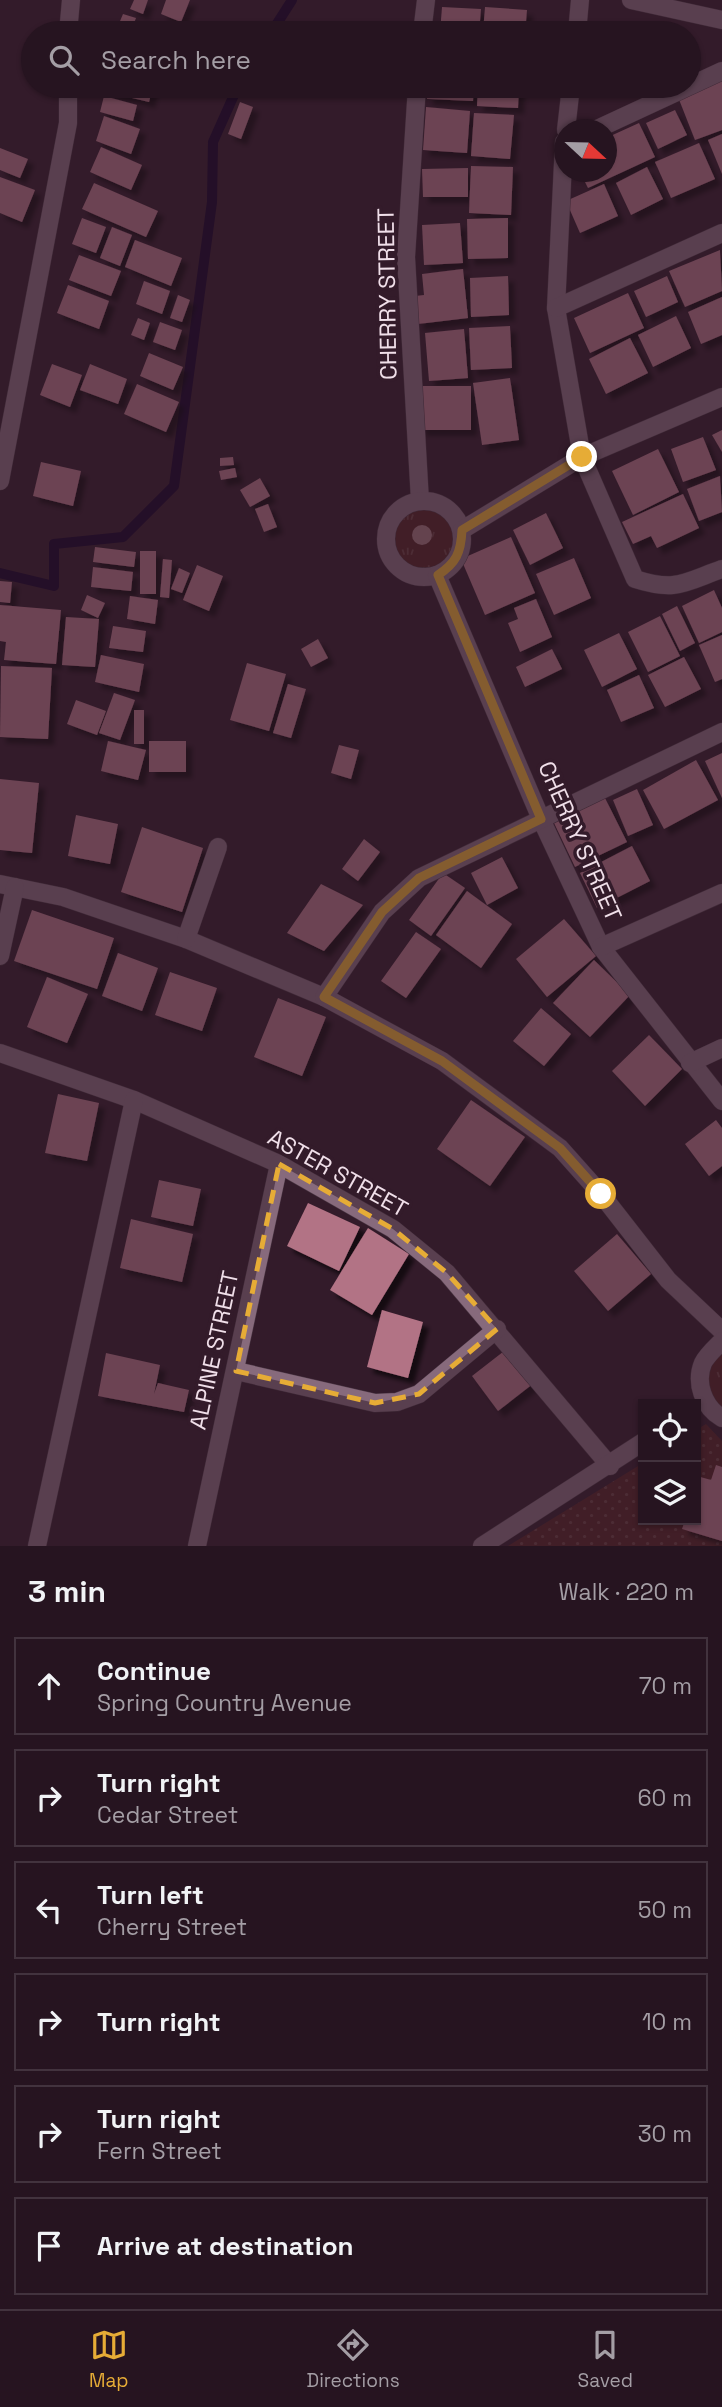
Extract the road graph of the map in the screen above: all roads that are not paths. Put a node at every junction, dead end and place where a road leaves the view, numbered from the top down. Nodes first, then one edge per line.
1 (71, 0) edge
2 (426, 0) edge
3 (580, 0) edge
4 (631, 0) edge
5 (722, 20) edge
6 (69, 21) edge
7 (423, 21) edge
8 (578, 21) edge
9 (722, 71) edge
10 (701, 81) edge
11 (68, 98) edge
12 (416, 98) edge
13 (570, 98) edge
14 (664, 98) edge
15 (567, 119) edge
16 (617, 120) edge
17 (562, 182) edge
18 (722, 233) edge
19 (556, 308) junction
20 (722, 397) edge
21 (582, 457) junction
22 (0, 481) edge
23 (420, 501) junction
24 (462, 530) junction
25 (722, 569) edge
26 (438, 575) junction
27 (722, 732) edge
28 (541, 819) junction
29 (218, 847) dead end
30 (8, 885) edge
31 (722, 893) edge
32 (186, 939) junction
33 (601, 947) junction
34 (0, 956) edge
35 (324, 997) junction
36 (722, 1048) edge
37 (0, 1053) edge
38 (690, 1063) junction
39 (134, 1100) junction
40 (722, 1101) edge
41 (278, 1164) junction
42 (496, 1329) junction
43 (722, 1331) edge
44 (722, 1341) edge
45 (236, 1370) junction
46 (700, 1399) edge
47 (701, 1403) edge
48 (722, 1418) edge
49 (638, 1446) edge
50 (610, 1466) junction
51 (37, 1546) edge
52 (197, 1546) edge
53 (482, 1546) edge

1 - 6 street
2 - 7 street
3 - 8 street
4 - 5 street
9 - 10 street
11 - 22 street
12 - 23 street, CHERRY STREET
13 - 15 street
14 - 16 street
17 - 19 street
18 - 19 street
19 - 21 street
20 - 21 street
21 - 24 street
21 - 25 street
23 - 24 street
23 - 26 street
24 - 26 street
26 - 28 street, CHERRY STREET
27 - 28 street
28 - 33 street, CHERRY STREET
28 - 35 street
29 - 32 street
30 - 32 street
30 - 34 street
31 - 33 street
32 - 35 street
33 - 38 street, CHERRY STREET
35 - 43 street
36 - 38 street
37 - 39 street, ASTER STREET
38 - 40 street, CHERRY STREET
39 - 41 street, ASTER STREET
39 - 51 street
41 - 42 street, ASTER STREET
41 - 45 street, ALPINE STREET
42 - 45 street
42 - 50 street, ASTER STREET
44 - 46 street
45 - 52 street, ALPINE STREET
47 - 48 street
49 - 50 street
50 - 53 street

